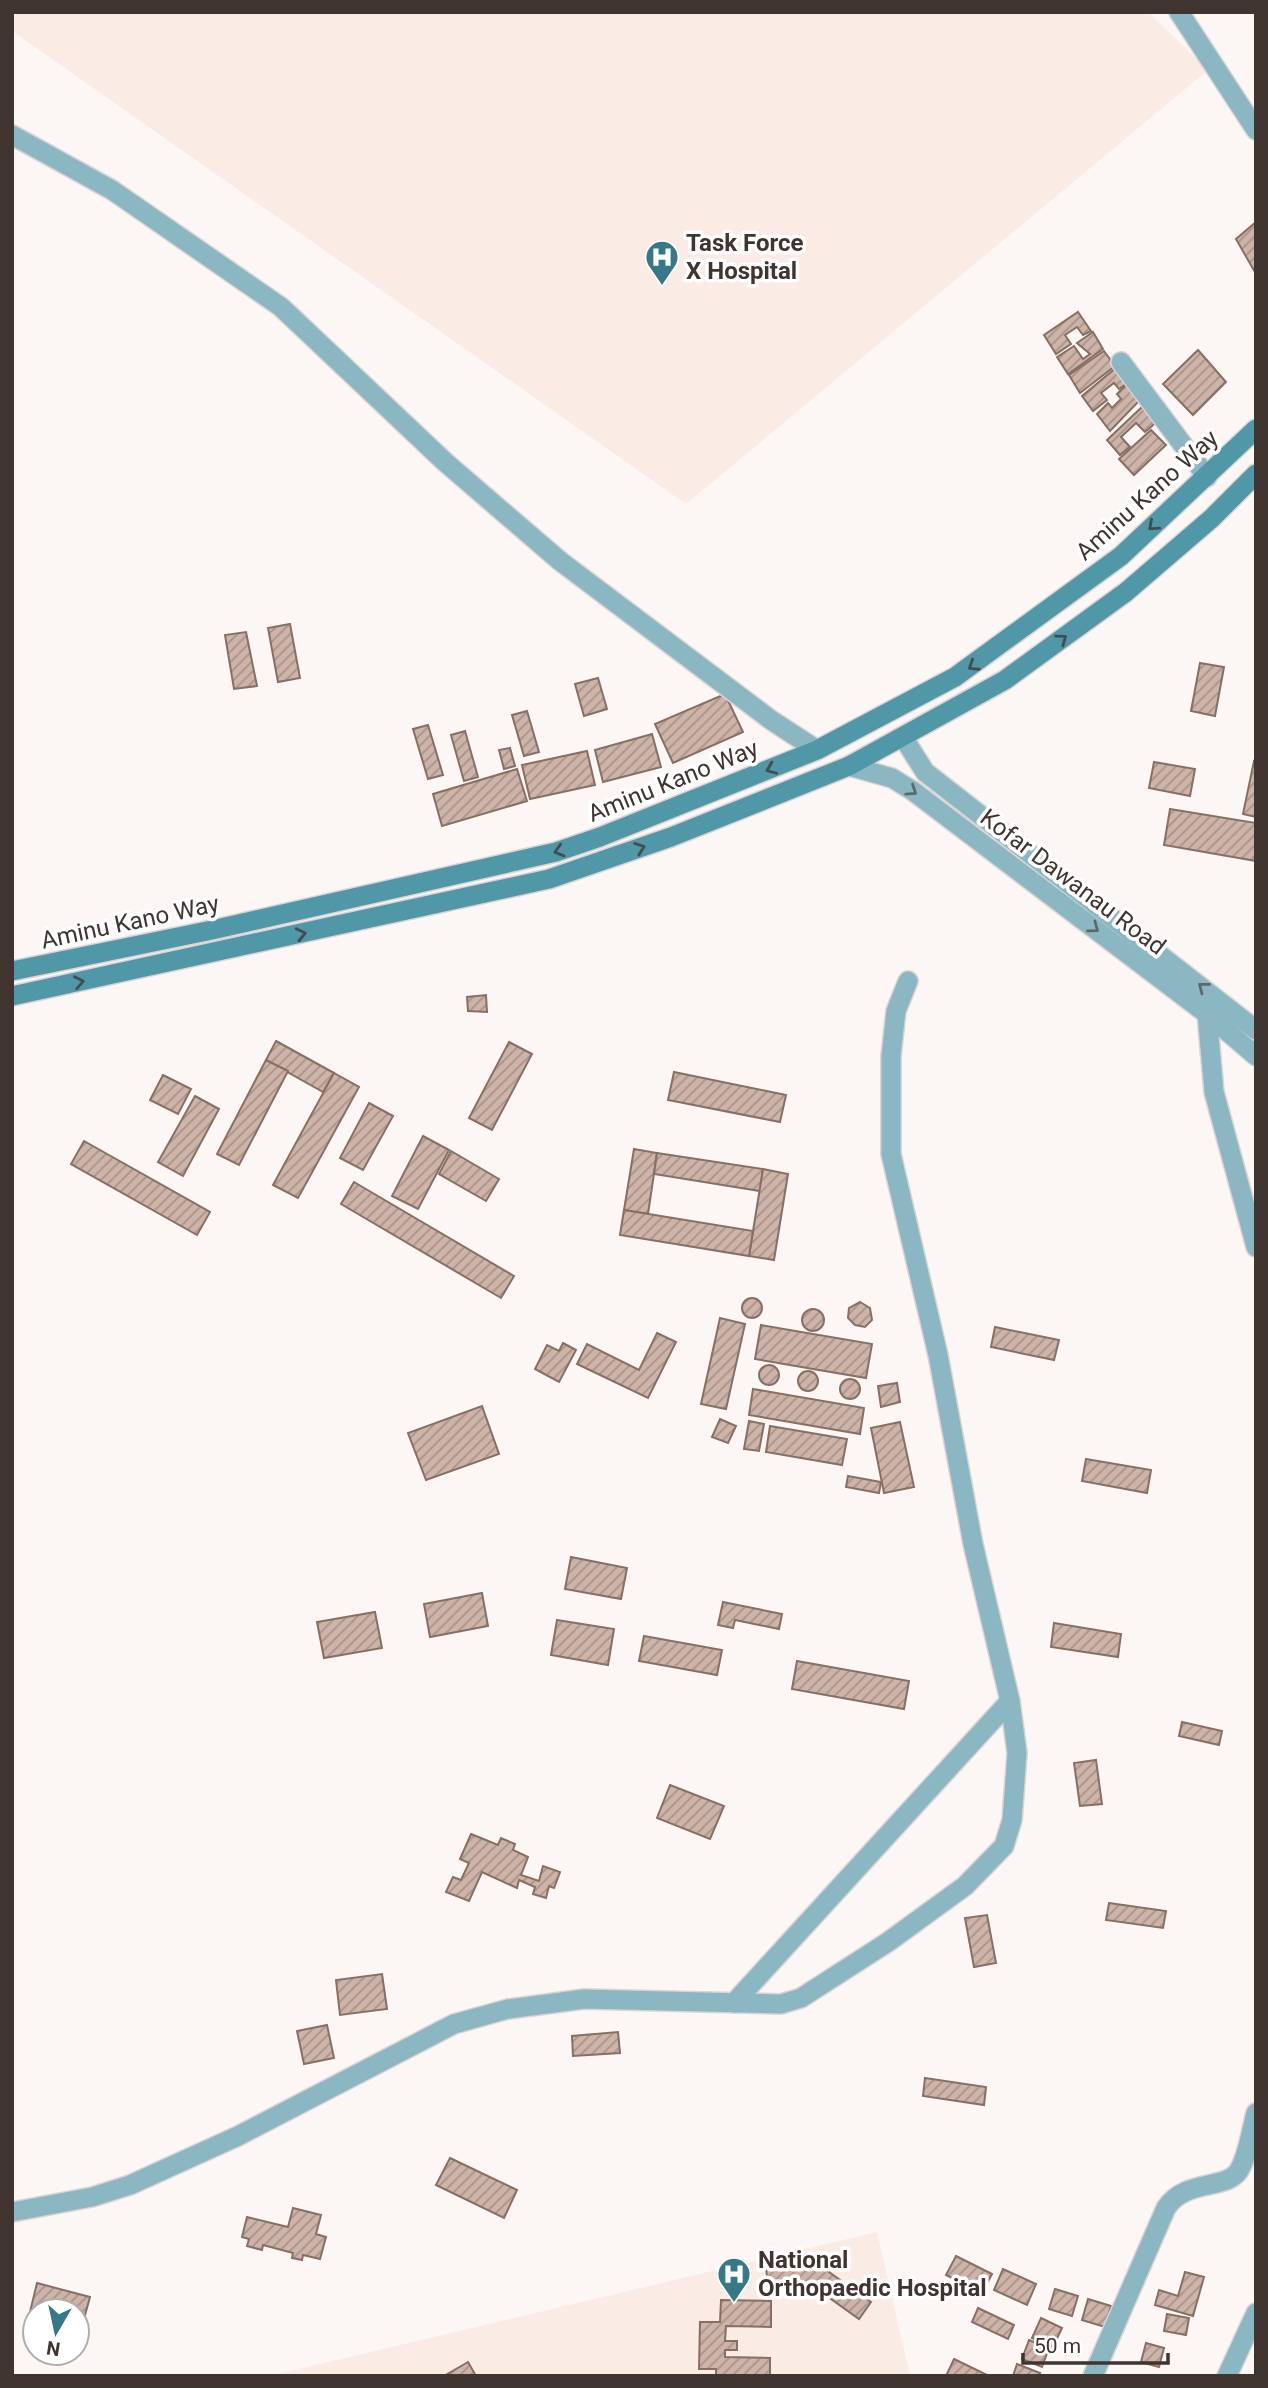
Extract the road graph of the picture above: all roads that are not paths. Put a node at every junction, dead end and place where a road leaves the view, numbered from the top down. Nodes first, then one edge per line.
1 (1179, 12) edge
2 (1256, 130) edge
3 (12, 135) edge
4 (1121, 362) dead end
5 (1256, 429) edge
6 (1256, 474) edge
7 (1207, 477) junction
8 (1190, 493) junction
9 (1212, 518) junction
10 (903, 737) junction
11 (817, 750) junction
12 (849, 766) junction
13 (212, 930) junction
14 (217, 953) junction
15 (12, 971) edge
16 (908, 981) dead end
17 (12, 996) edge
18 (1208, 1014) junction
19 (1256, 1030) edge
20 (1256, 1056) edge
21 (1256, 1247) edge
22 (1010, 1701) junction
23 (734, 2003) junction
24 (1256, 2113) edge
25 (12, 2212) edge
26 (1256, 2314) edge
27 (1093, 2376) edge
28 (1227, 2376) edge

1 - 2 street
3 - 11 street
4 - 7 street
5 - 7 main road, Aminu Kano Way
6 - 9 main road, Aminu Kano Way
7 - 8 main road, Aminu Kano Way
8 - 9 main road
8 -> 11 main road, Aminu Kano Way
10 -> 9 main road, Aminu Kano Way
10 - 12 main road, Aminu Kano Way
19 -> 10 street, Kofar Dawanau Road
11 -> 13 main road, Aminu Kano Way
14 -> 12 main road, Aminu Kano Way
12 -> 18 street, Kofar Dawanau Road
13 - 14 main road
13 - 15 main road, Aminu Kano Way
17 -> 14 main road, Aminu Kano Way
16 - 22 street
18 - 20 street, Kofar Dawanau Road
18 - 21 street
22 - 23 street
22 - 23 street
23 - 25 street
24 - 27 street
26 - 28 street

